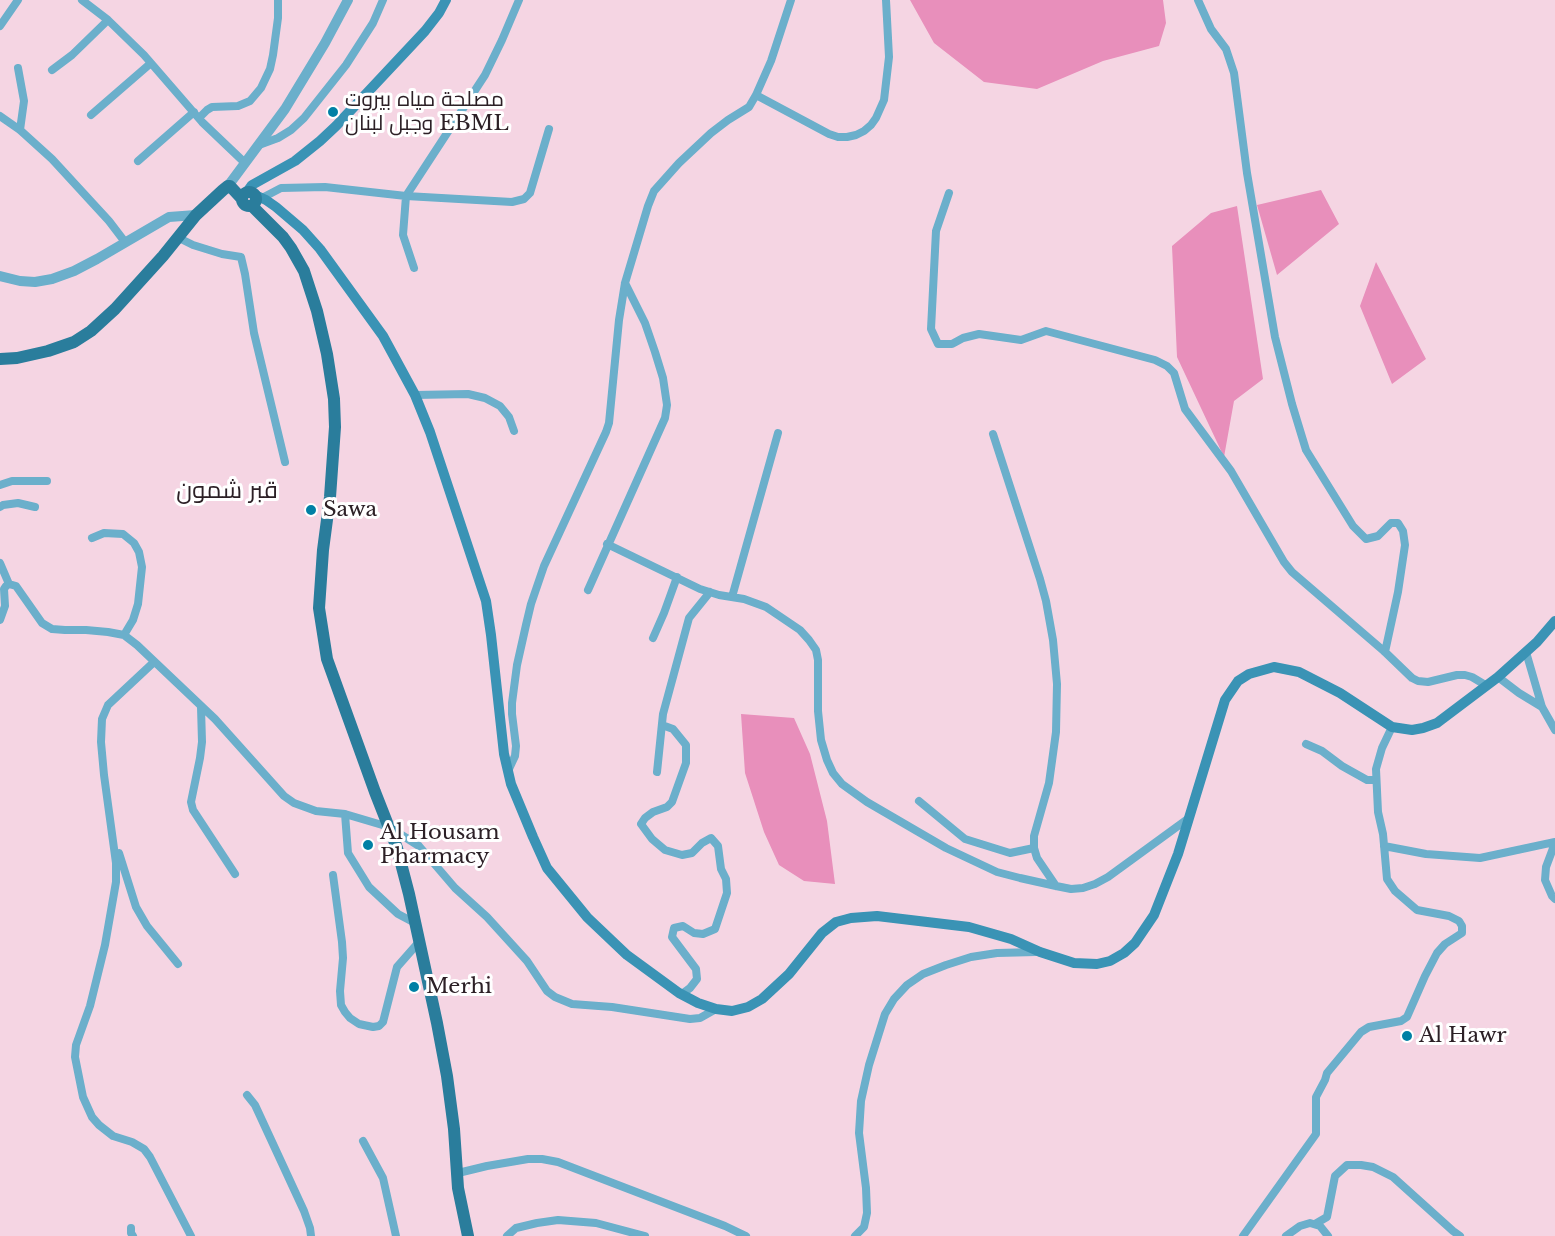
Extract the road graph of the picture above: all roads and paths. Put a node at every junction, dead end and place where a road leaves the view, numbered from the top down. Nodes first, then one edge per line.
1 (18, 0) edge
2 (82, 0) edge
3 (278, 0) edge
4 (348, 0) edge
5 (383, 0) edge
6 (446, 0) edge
7 (519, 0) edge
8 (791, 0) edge
9 (886, 0) edge
10 (1198, 0) edge
11 (108, 20) junction
12 (0, 26) edge
13 (151, 63) junction
14 (18, 68) dead end
15 (52, 70) dead end
16 (756, 95) junction
17 (91, 115) dead end
18 (197, 115) junction
19 (0, 116) edge
20 (549, 129) dead end
21 (20, 130) junction
22 (257, 145) junction
23 (138, 161) dead end
24 (244, 162) junction
25 (228, 186) junction
26 (949, 193) dead end
27 (406, 196) junction
28 (252, 198) junction
29 (196, 215) junction
30 (180, 236) junction
31 (125, 242) junction
32 (414, 268) dead end
33 (0, 276) edge
34 (625, 284) junction
35 (0, 359) edge
36 (415, 395) junction
37 (514, 431) dead end
38 (778, 433) dead end
39 (993, 434) dead end
40 (285, 462) dead end
41 (47, 482) dead end
42 (0, 485) edge
43 (0, 507) edge
44 (35, 507) dead end
45 (92, 538) dead end
46 (607, 544) junction
47 (0, 563) edge
48 (677, 577) junction
49 (9, 584) junction
50 (588, 590) dead end
51 (710, 592) junction
52 (732, 597) junction
53 (0, 620) edge
54 (1555, 621) edge
55 (124, 635) junction
56 (653, 638) dead end
57 (1385, 652) junction
58 (1526, 652) junction
59 (154, 662) junction
60 (1498, 677) junction
61 (1487, 686) junction
62 (201, 707) junction
63 (1542, 707) junction
64 (662, 725) junction
65 (1392, 727) junction
66 (1555, 730) edge
67 (1306, 744) dead end
68 (508, 771) junction
69 (657, 772) dead end
70 (1376, 780) junction
71 (919, 801) dead end
72 (345, 814) junction
73 (1189, 818) junction
74 (389, 827) junction
75 (112, 829) junction
76 (1555, 843) edge
77 (1384, 846) junction
78 (1034, 848) junction
79 (235, 874) dead end
80 (333, 875) dead end
81 (1056, 886) junction
82 (1555, 899) edge
83 (415, 923) junction
84 (420, 942) junction
85 (1040, 952) junction
86 (178, 964) dead end
87 (682, 994) junction
88 (716, 1009) junction
89 (248, 1095) dead end
90 (363, 1141) dead end
91 (458, 1173) junction
92 (1315, 1224) junction
93 (191, 1236) edge
94 (311, 1236) edge
95 (396, 1236) edge
96 (468, 1236) edge
97 (507, 1236) edge
98 (645, 1236) edge
99 (746, 1236) edge
100 (855, 1236) edge
101 (1243, 1236) edge
102 (1286, 1236) edge
103 (1328, 1236) edge
104 (1461, 1236) edge

1 - 12 street
2 - 11 street
3 - 18 street
4 - 22 street
5 - 22 street
6 - 28 main road
7 - 27 street
8 - 16 street
9 - 16 street
10 - 57 street
11 - 13 street
11 - 15 street
13 - 17 street
13 - 18 street
14 - 21 street
16 - 34 street
18 - 23 street
18 - 24 street
19 - 21 street
20 - 27 street
21 - 31 street
22 - 24 street
24 - 25 street
25 - 28 main road
25 - 29 main road
26 - 57 street
27 - 28 street
27 - 32 street
28 - 36 main road
28 - 74 main road
29 - 30 main road
29 - 31 street
30 - 35 main road
30 - 40 street
31 - 33 street
34 - 46 street
34 - 68 street
36 - 37 street
36 - 68 main road
38 - 52 street
39 - 78 street
41 - 42 street
43 - 44 street
45 - 55 street
46 - 48 street
46 - 50 street
47 - 49 street
48 - 51 street
48 - 56 street
49 - 53 street
49 - 55 street
51 - 52 street
51 - 64 street
52 - 81 street
54 - 58 main road
55 - 59 street
57 - 61 street
58 - 60 main road
58 - 63 street
59 - 62 street
59 - 75 street
60 - 61 main road
60 - 63 street
61 - 65 main road
62 - 72 street
62 - 79 street
63 - 66 street
64 - 69 street
64 - 87 street
65 - 70 street
65 - 73 main road
67 - 70 street
68 - 87 main road
70 - 77 street
71 - 78 street
72 - 74 street
72 - 83 street
73 - 81 street
73 - 85 main road
74 - 83 main road
74 - 88 street
75 - 86 street
75 - 93 street
76 - 77 street
76 - 82 street
77 - 101 street
78 - 81 street
80 - 84 street
83 - 84 main road
84 - 91 main road
85 - 88 main road
85 - 100 street
87 - 88 main road
89 - 94 street
90 - 95 street
91 - 96 main road
91 - 99 street
92 - 102 street
92 - 103 street
92 - 104 street
97 - 98 street

